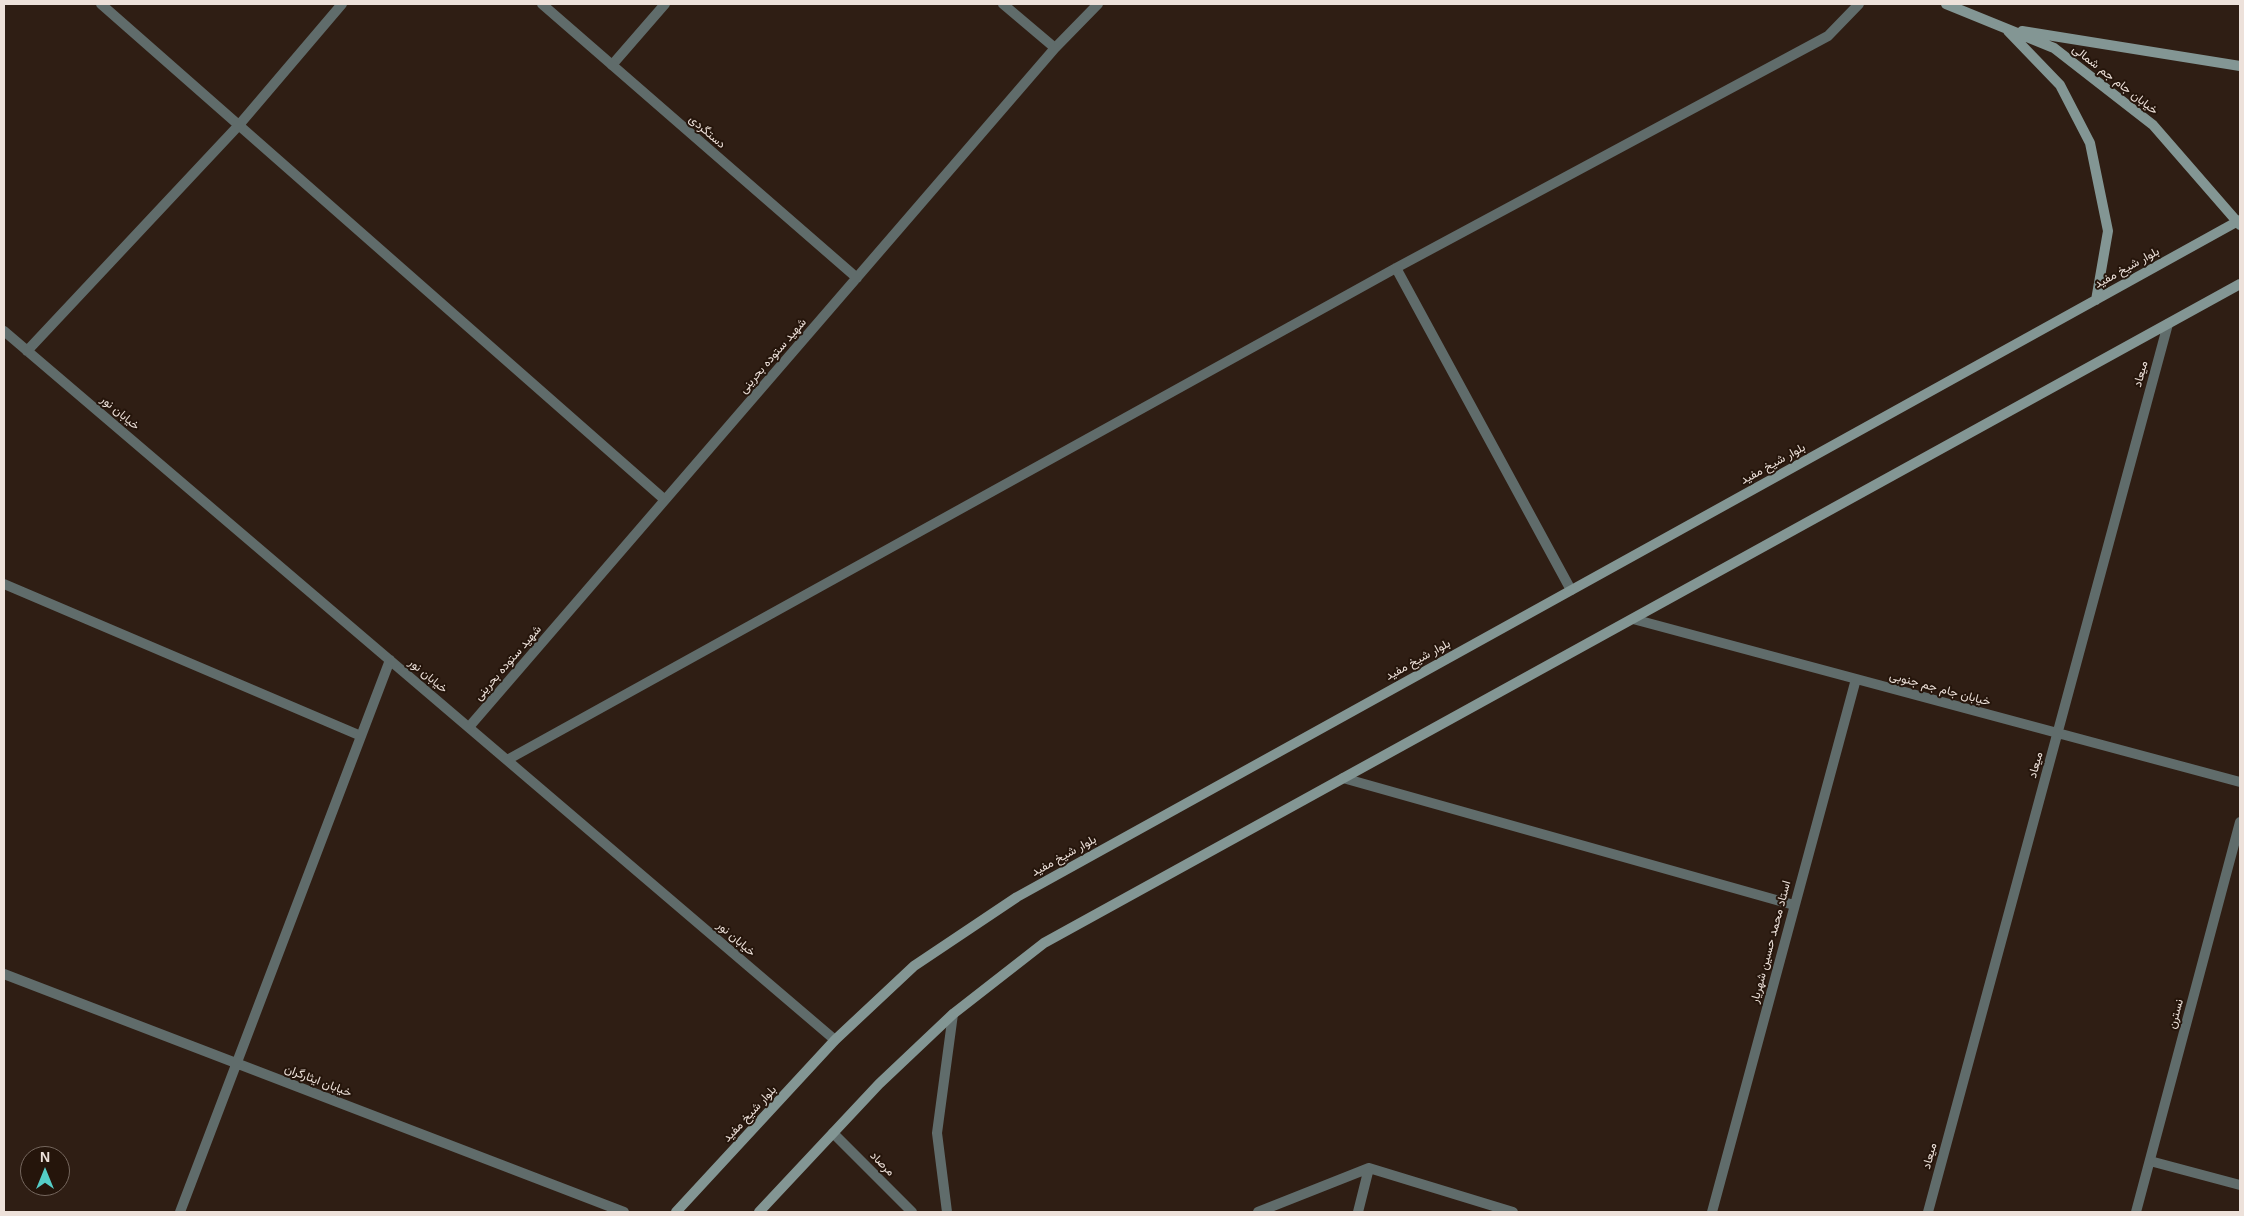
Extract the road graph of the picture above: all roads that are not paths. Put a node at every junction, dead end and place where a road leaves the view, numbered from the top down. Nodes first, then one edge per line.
1 (101, 4) edge
2 (342, 4) edge
3 (542, 4) edge
4 (664, 4) edge
5 (1003, 4) edge
6 (1098, 4) edge
7 (1859, 4) edge
8 (1946, 4) edge
9 (2005, 28) junction
10 (1055, 48) junction
11 (612, 65) junction
12 (2240, 66) edge
13 (239, 125) junction
14 (2239, 222) edge
15 (1396, 268) junction
16 (857, 278) junction
17 (2240, 284) edge
18 (2096, 300) junction
19 (2168, 324) junction
20 (4, 331) edge
21 (27, 351) junction
22 (665, 500) junction
23 (4, 584) edge
24 (1570, 590) junction
25 (1633, 619) junction
26 (390, 660) junction
27 (1856, 679) junction
28 (469, 727) junction
29 (2057, 733) junction
30 (362, 736) junction
31 (508, 760) junction
32 (1343, 778) junction
33 (2240, 782) edge
34 (2240, 822) edge
35 (1794, 905) junction
36 (4, 974) edge
37 (953, 1014) junction
38 (835, 1040) junction
39 (237, 1063) junction
40 (833, 1133) junction
41 (2150, 1161) junction
42 (1370, 1168) junction
43 (2240, 1185) edge
44 (180, 1212) edge
45 (624, 1212) edge
46 (676, 1212) edge
47 (759, 1212) edge
48 (912, 1212) edge
49 (947, 1212) edge
50 (1258, 1212) edge
51 (1358, 1212) edge
52 (1513, 1212) edge
53 (1712, 1212) edge
54 (1928, 1212) edge
55 (2136, 1212) edge

1 - 13 street
2 - 13 street
3 - 11 street, دستگردی
4 - 11 street
5 - 10 street
6 - 10 street, شهید ستوده بحرینی
7 - 15 street
8 - 9 street, خیابان جام جم شمالی
9 - 12 street
9 - 14 street, خیابان جام جم شمالی
9 - 18 street
10 - 16 street, شهید ستوده بحرینی
11 - 16 street, دستگردی
13 - 21 street
13 - 22 street
14 - 18 street, بلوار شیخ مفید
15 - 24 street
15 - 31 street
16 - 22 street, شهید ستوده بحرینی
17 - 19 street
18 - 24 street, بلوار شیخ مفید
19 - 25 street
19 - 29 street, میعاد
20 - 21 street, خیابان نور
21 - 26 street, خیابان نور
22 - 28 street, شهید ستوده بحرینی
23 - 30 street
24 - 38 street, بلوار شیخ مفید
25 - 27 street, خیابان جام جم جنوبی
25 - 32 street
26 - 28 street, خیابان نور
26 - 30 street
27 - 29 street, خیابان جام جم جنوبی
27 - 35 street, استاد محمد حسین شهریار
28 - 31 street, خیابان نور
29 - 33 street, خیابان جام جم جنوبی
29 - 54 street, میعاد
30 - 39 street
31 - 38 street, خیابان نور
32 - 35 street
32 - 37 street
34 - 41 street, نسترن
35 - 53 street, استاد محمد حسین شهریار
36 - 39 street, خیابان ایثارگران
37 - 40 street
37 - 49 street
38 - 46 street, بلوار شیخ مفید
39 - 44 street
39 - 45 street, خیابان ایثارگران
40 - 47 street
40 - 48 street, مرصاد
41 - 43 street
41 - 55 street, نسترن
42 - 50 street
42 - 51 street
42 - 52 street

